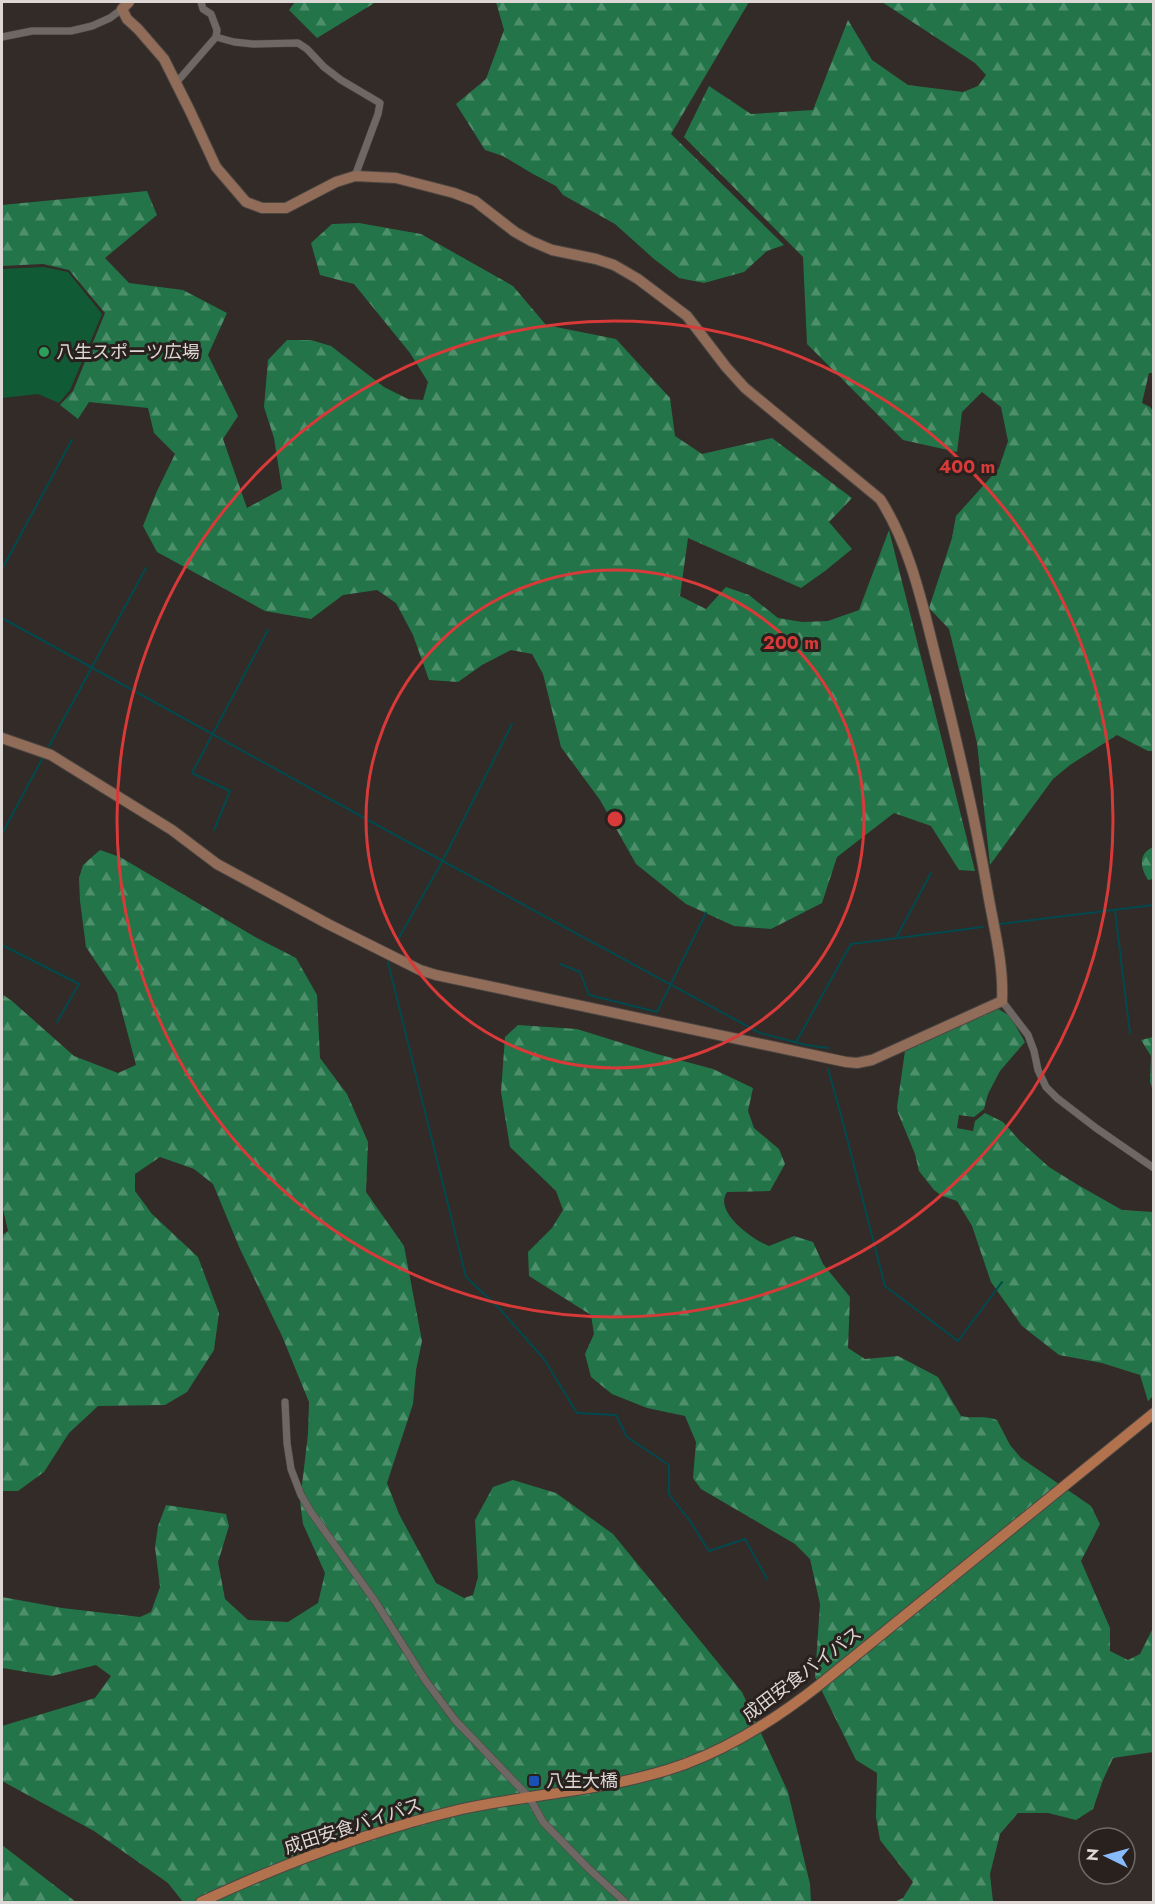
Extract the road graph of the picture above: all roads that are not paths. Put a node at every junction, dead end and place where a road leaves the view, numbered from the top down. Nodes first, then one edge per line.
1 (201, 2) edge
2 (125, 5) edge
3 (2, 37) edge
4 (216, 37) junction
5 (176, 83) junction
6 (355, 176) junction
7 (2, 738) edge
8 (1002, 1000) junction
9 (1154, 1168) edge
10 (285, 1402) dead end
11 (1154, 1413) edge
12 (529, 1797) junction
13 (203, 1902) edge
14 (625, 1902) edge

1 - 4 street
2 - 3 street
2 - 5 street
4 - 5 street
4 - 6 street
5 - 6 street
6 - 8 street
7 - 8 street
8 - 9 street
10 - 12 street
11 - 12 main road, 成田安食バイパス
12 - 13 main road, 成田安食バイパス
12 - 14 street

